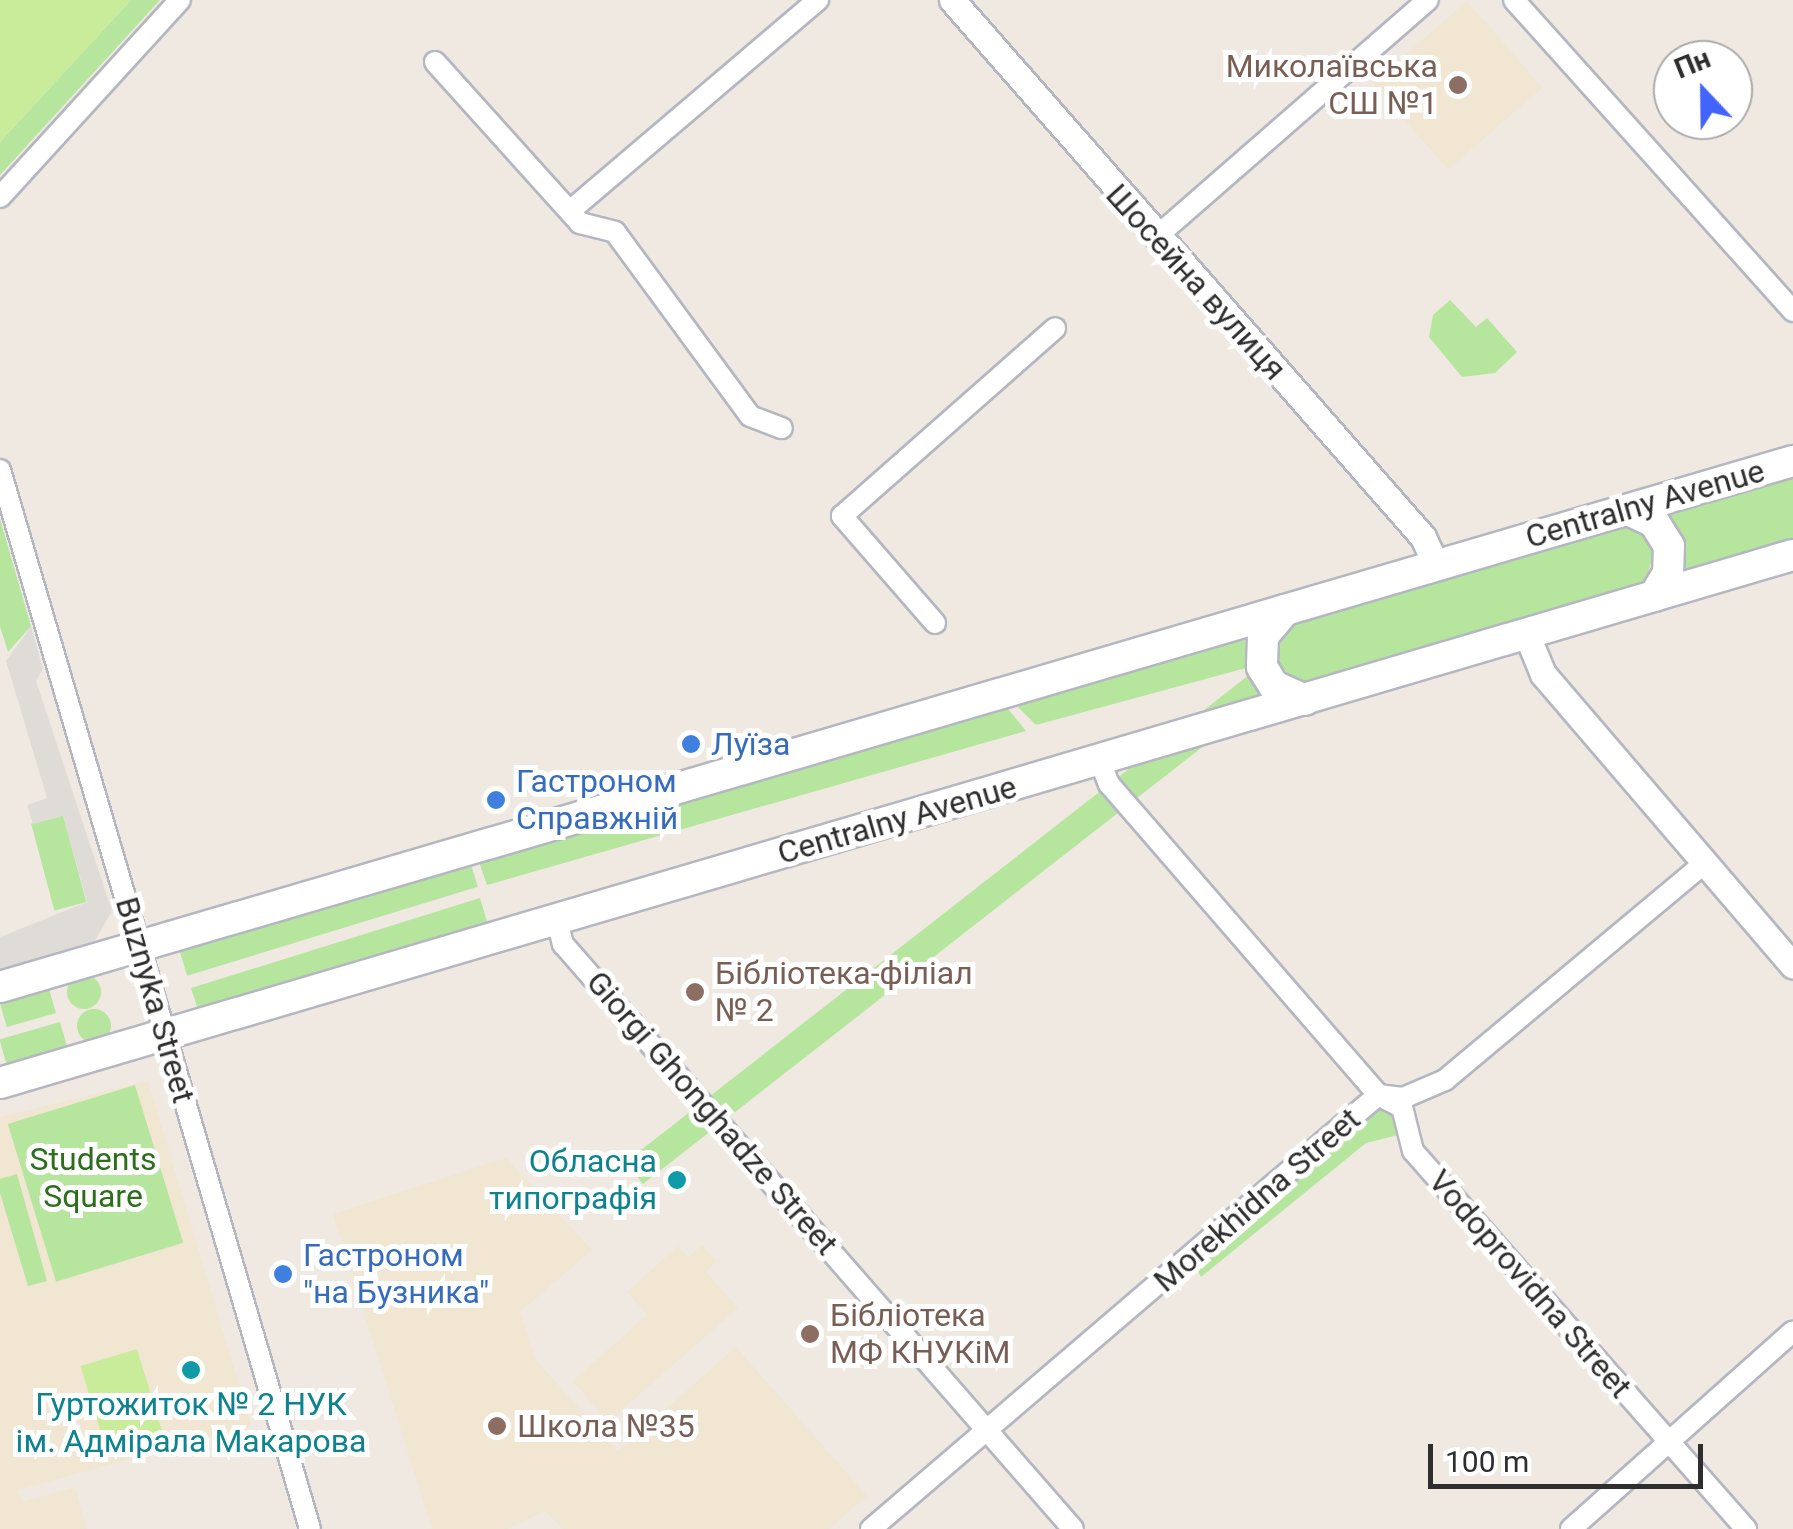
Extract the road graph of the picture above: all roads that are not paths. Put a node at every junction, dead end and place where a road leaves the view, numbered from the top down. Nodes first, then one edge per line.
1 (180, 0) edge
2 (818, 0) edge
3 (952, 0) edge
4 (1428, 0) edge
5 (1514, 0) edge
6 (435, 62) dead end
7 (0, 197) edge
8 (570, 211) junction
9 (1156, 238) junction
10 (1793, 311) edge
11 (1055, 328) dead end
12 (782, 428) dead end
13 (1793, 461) edge
14 (0, 470) edge
15 (1628, 510) junction
16 (1793, 555) edge
17 (1436, 565) junction
18 (1654, 596) junction
19 (1285, 610) junction
20 (935, 623) dead end
21 (1527, 635) junction
22 (1305, 700) junction
23 (1100, 761) junction
24 (1703, 864) junction
25 (556, 920) junction
26 (138, 946) junction
27 (1793, 966) edge
28 (0, 987) edge
29 (164, 1034) junction
30 (0, 1082) edge
31 (1378, 1096) junction
32 (1793, 1331) edge
33 (986, 1430) junction
34 (1669, 1442) junction
35 (310, 1529) edge
36 (870, 1529) edge
37 (1072, 1529) edge
38 (1571, 1529) edge
39 (1746, 1529) edge

1 - 7 street
2 - 8 street
3 - 9 street, Шосейна вулиця
4 - 9 street
5 - 10 street
6 - 8 street
8 - 12 street
9 - 17 street, Шосейна вулиця
11 - 20 street
13 - 15 main road, Centralny Avenue
14 - 26 street, Buznyka Street
15 - 17 main road, Centralny Avenue
15 - 18 main road
16 - 18 main road, Centralny Avenue
17 - 19 main road, Centralny Avenue
18 - 21 main road, Centralny Avenue
19 - 22 main road
19 - 26 main road, Centralny Avenue
21 - 22 main road, Centralny Avenue
21 - 24 street
22 - 23 main road, Centralny Avenue
23 - 25 main road, Centralny Avenue
23 - 31 street, Vodoprovidna Street
24 - 27 street
24 - 31 street, Morekhidna Street
25 - 29 main road, Centralny Avenue
25 - 33 street, Giorgi Ghonghadze Street
26 - 28 main road, Centralny Avenue
26 - 29 street, Buznyka Street
29 - 30 main road, Centralny Avenue
29 - 35 street, Buznyka Street
31 - 33 street, Morekhidna Street
31 - 34 street, Vodoprovidna Street
32 - 34 street
33 - 36 street, Morekhidna Street
33 - 37 street, Giorgi Ghonghadze Street
34 - 38 street
34 - 39 street, Vodoprovidna Street

